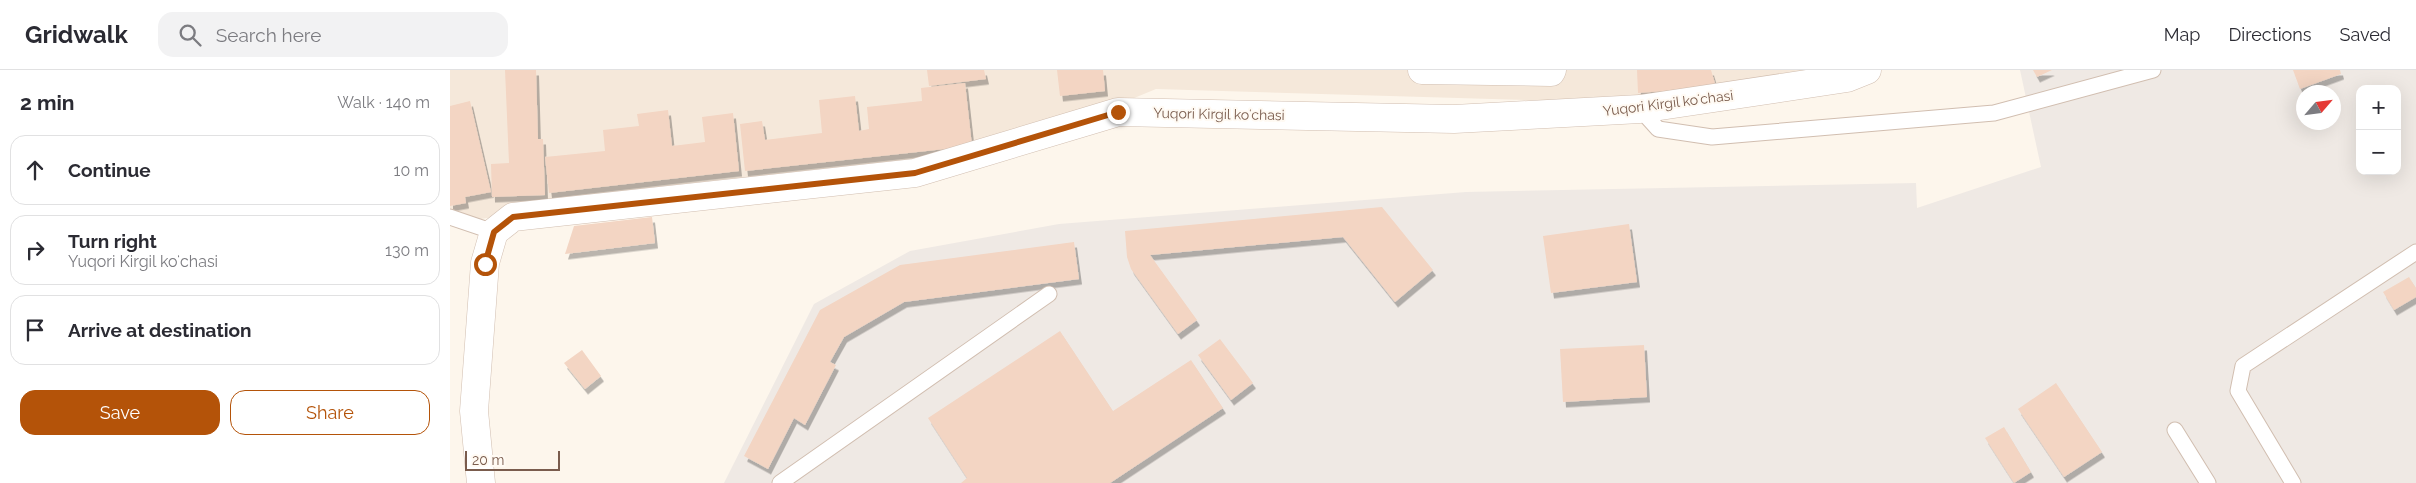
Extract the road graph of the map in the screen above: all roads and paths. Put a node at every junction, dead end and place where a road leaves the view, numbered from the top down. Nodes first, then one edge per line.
1 (1422, 70) edge
2 (1552, 70) edge
3 (1866, 70) edge
4 (2153, 70) edge
5 (1640, 109) junction
6 (450, 217) edge
7 (494, 232) junction
8 (2416, 252) edge
9 (1049, 294) dead end
10 (2175, 430) dead end
11 (481, 483) edge
12 (780, 483) edge
13 (2208, 483) edge
14 (2293, 483) edge

1 - 2 street
3 - 5 street, Yuqori Kirgil koʻchasi
4 - 5 lane
5 - 7 street, Yuqori Kirgil koʻchasi
6 - 7 lane
7 - 11 street
8 - 14 lane
9 - 12 lane
10 - 13 lane

